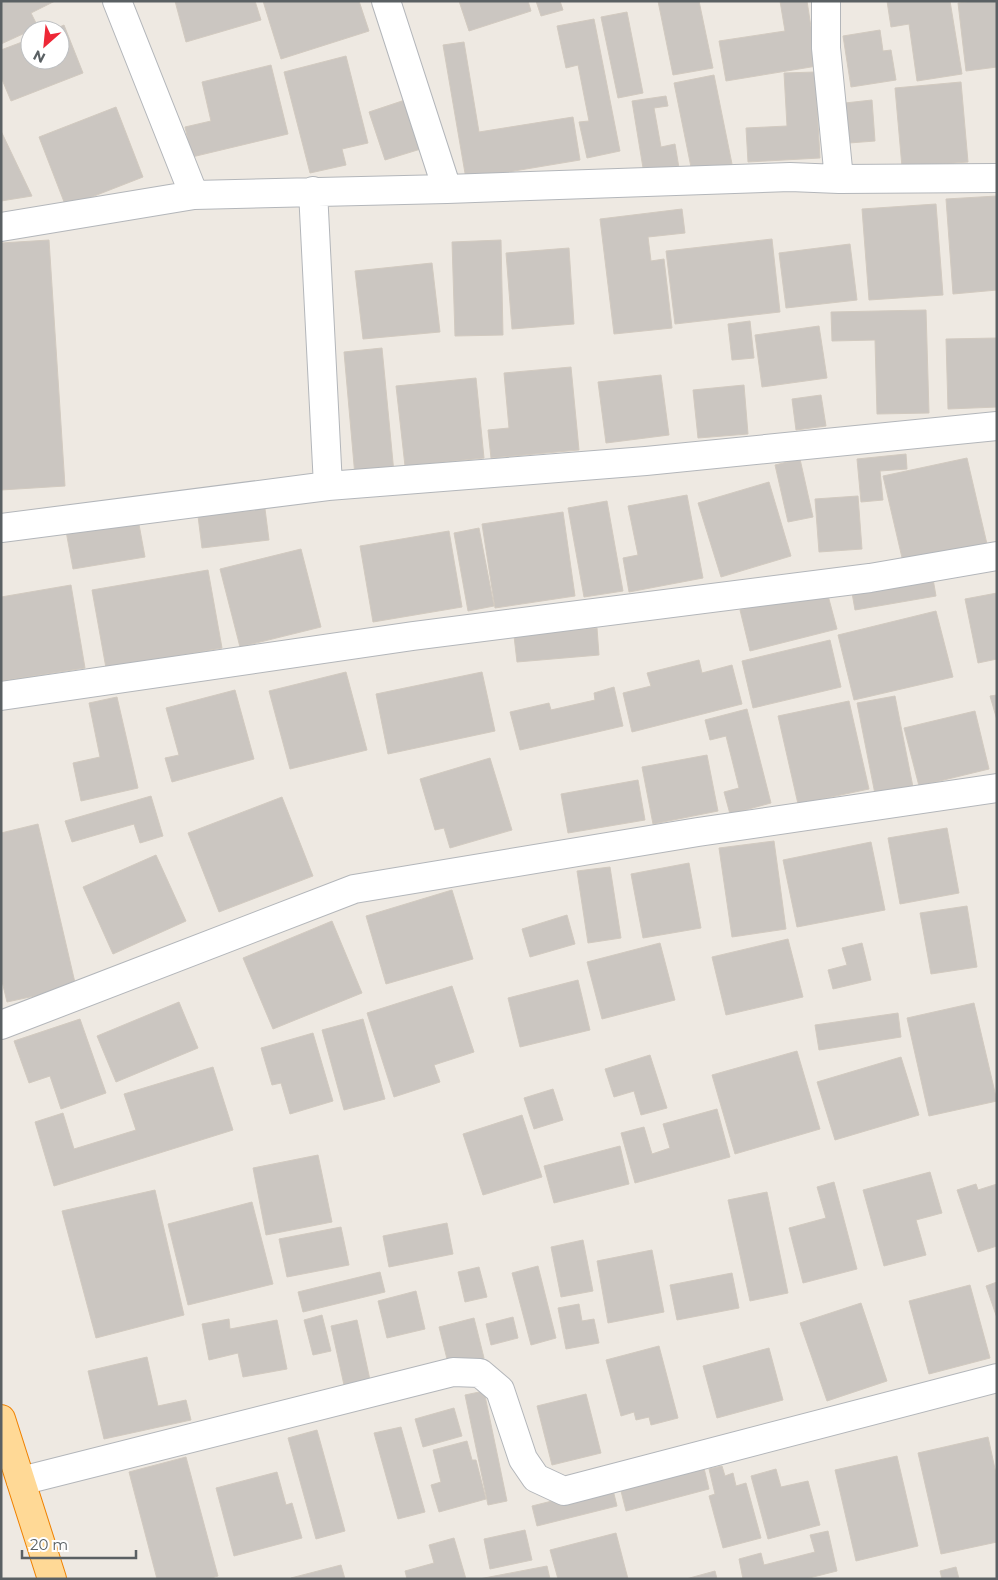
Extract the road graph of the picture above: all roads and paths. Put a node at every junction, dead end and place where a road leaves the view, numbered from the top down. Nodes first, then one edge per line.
1 (117, 1) edge
2 (386, 1) edge
3 (826, 1) edge
4 (997, 178) edge
5 (839, 179) junction
6 (447, 189) junction
7 (313, 192) junction
8 (194, 195) junction
9 (1, 227) edge
10 (997, 426) edge
11 (328, 486) junction
12 (1, 528) edge
13 (997, 556) edge
14 (1, 696) edge
15 (997, 788) edge
16 (1, 1025) edge
17 (997, 1378) edge
18 (1, 1419) edge
19 (21, 1480) junction
20 (52, 1579) edge

1 - 8 street
2 - 6 street
3 - 5 street
4 - 5 street
5 - 6 street
6 - 7 street
7 - 8 street
7 - 11 street
8 - 9 street
10 - 11 street
11 - 12 street
13 - 14 street
15 - 16 street
17 - 19 street
18 - 19 highway
19 - 20 highway

